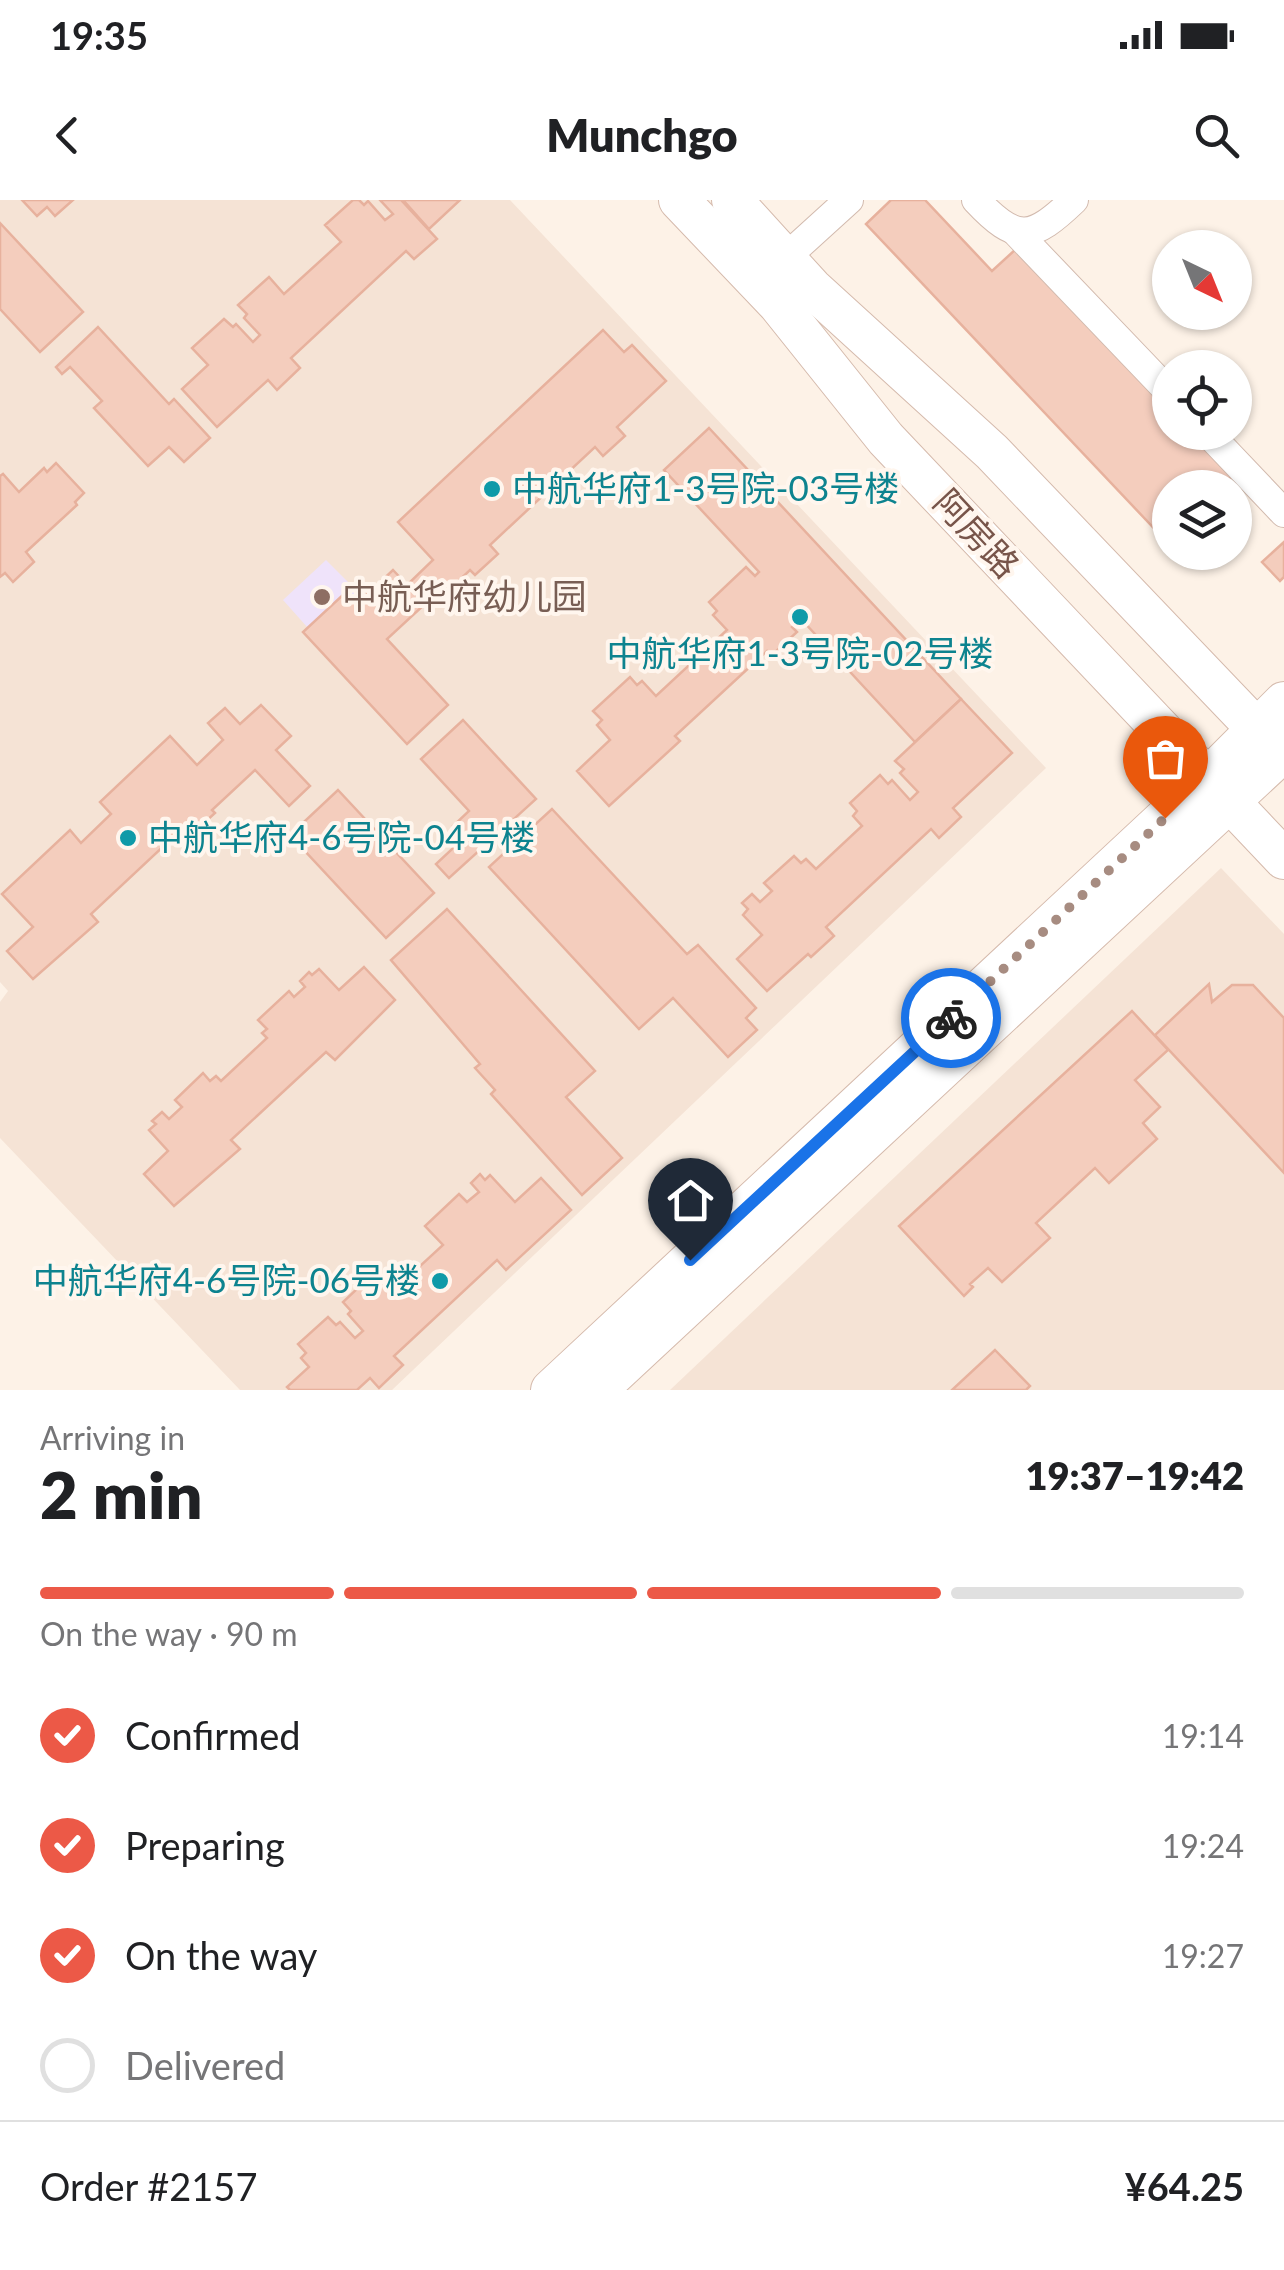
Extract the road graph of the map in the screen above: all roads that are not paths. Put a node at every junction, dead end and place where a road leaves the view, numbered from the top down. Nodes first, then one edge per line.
1 (679, 200) edge
2 (732, 200) edge
3 (849, 200) edge
4 (976, 200) edge
5 (1074, 200) edge
6 (1015, 230) junction
7 (785, 258) junction
8 (1152, 374) edge
9 (1224, 450) edge
10 (1284, 513) edge
11 (1278, 738) edge
12 (1218, 790) junction
13 (1284, 859) edge
14 (551, 1390) edge
15 (597, 1390) edge

1 - 12 main road, 阿房路
2 - 7 main road, 阿房路
3 - 7 street
4 - 6 street
5 - 6 street
6 - 8 street
7 - 11 main road, 阿房路
9 - 10 street
11 - 12 main road
12 - 13 main road, 阿房路
12 - 14 main road
12 - 15 main road

